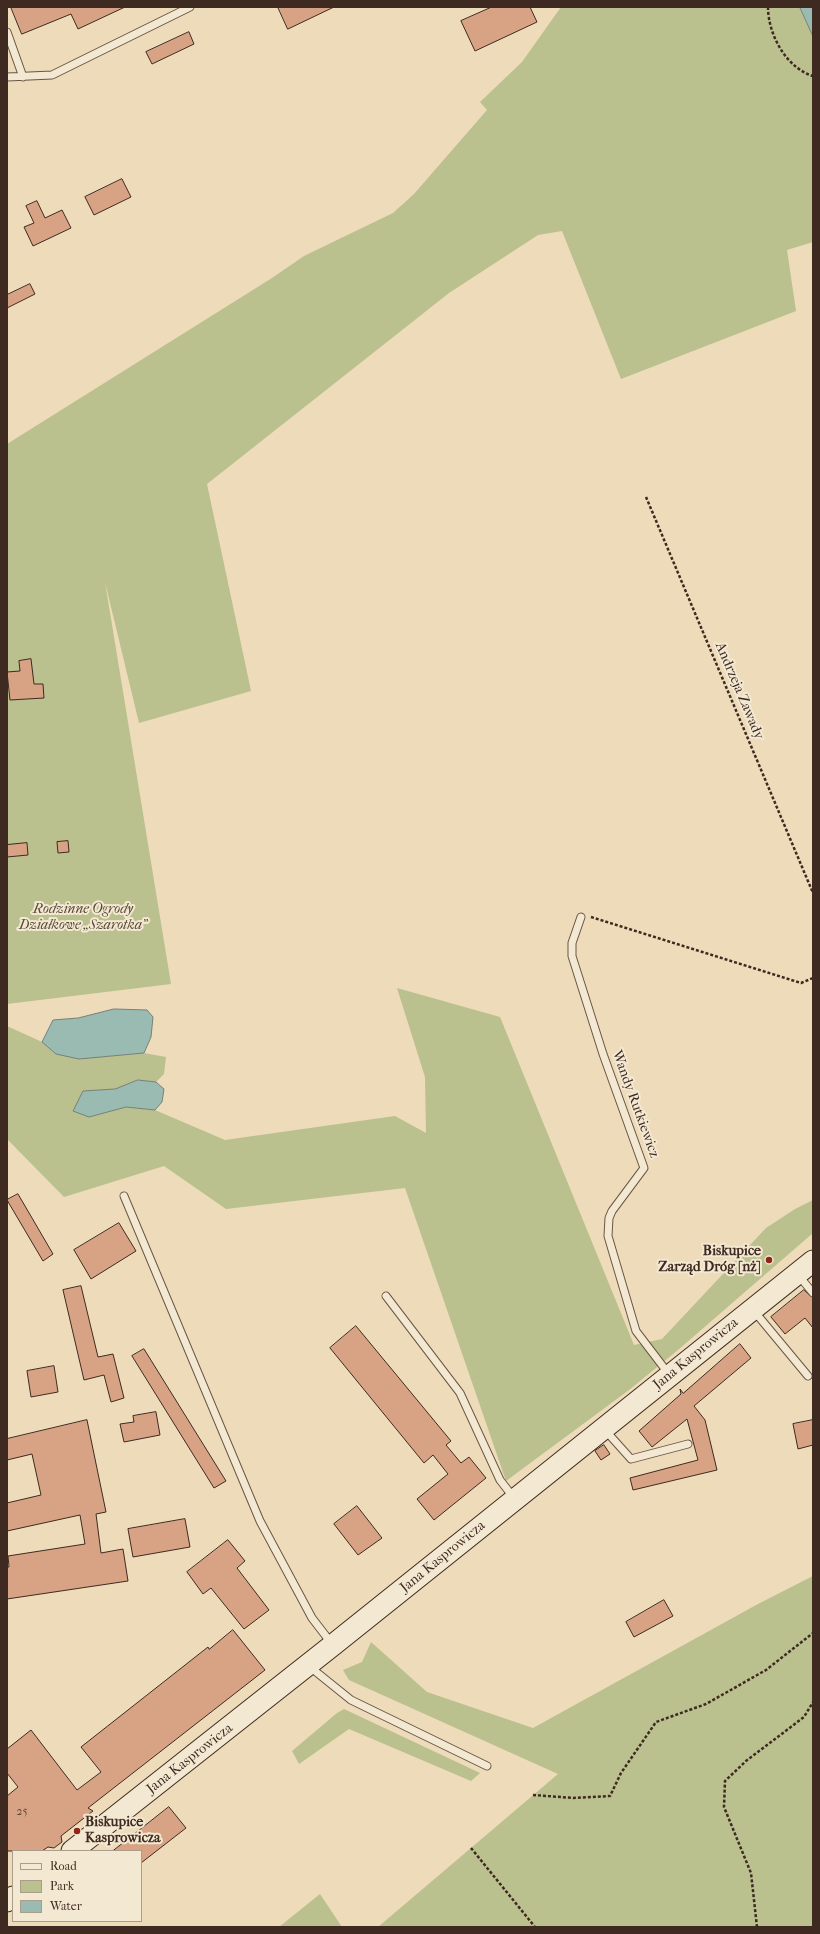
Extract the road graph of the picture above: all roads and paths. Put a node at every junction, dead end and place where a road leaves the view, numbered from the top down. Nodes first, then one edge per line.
1 (190, 7) edge
2 (768, 7) edge
3 (7, 32) edge
4 (813, 76) edge
5 (7, 77) edge
6 (24, 77) junction
7 (646, 497) dead end
8 (813, 893) edge
9 (581, 917) joint
10 (813, 978) edge
11 (124, 1196) dead end
12 (805, 1268) edge
13 (813, 1293) edge
14 (386, 1296) dead end
15 (752, 1310) junction
16 (670, 1375) junction
17 (808, 1376) dead end
18 (604, 1428) junction
19 (688, 1444) dead end
20 (515, 1500) junction
21 (813, 1633) edge
22 (333, 1645) junction
23 (308, 1665) junction
24 (813, 1702) edge
25 (487, 1766) dead end
26 (533, 1795) dead end
27 (471, 1848) dead end
28 (73, 1850) edge
29 (535, 1927) edge
30 (757, 1927) edge

1 - 6 lane
2 - 4 path
3 - 6 lane
5 - 6 lane
7 - 8 path, Andrzeja Zawady
9 - 10 path
9 - 16 lane, Wandy Rutkiewicz
11 - 22 lane
12 - 13 lane
12 - 15 street, Jana Kasprowicza
14 - 20 lane
15 - 16 street, Jana Kasprowicza
15 - 17 lane
16 - 18 street, Jana Kasprowicza
18 - 19 lane
18 - 20 street, Jana Kasprowicza
20 - 22 street, Jana Kasprowicza
21 - 26 path
22 - 23 street, Jana Kasprowicza
23 - 25 lane
23 - 28 street, Jana Kasprowicza
24 - 30 path
27 - 29 path

